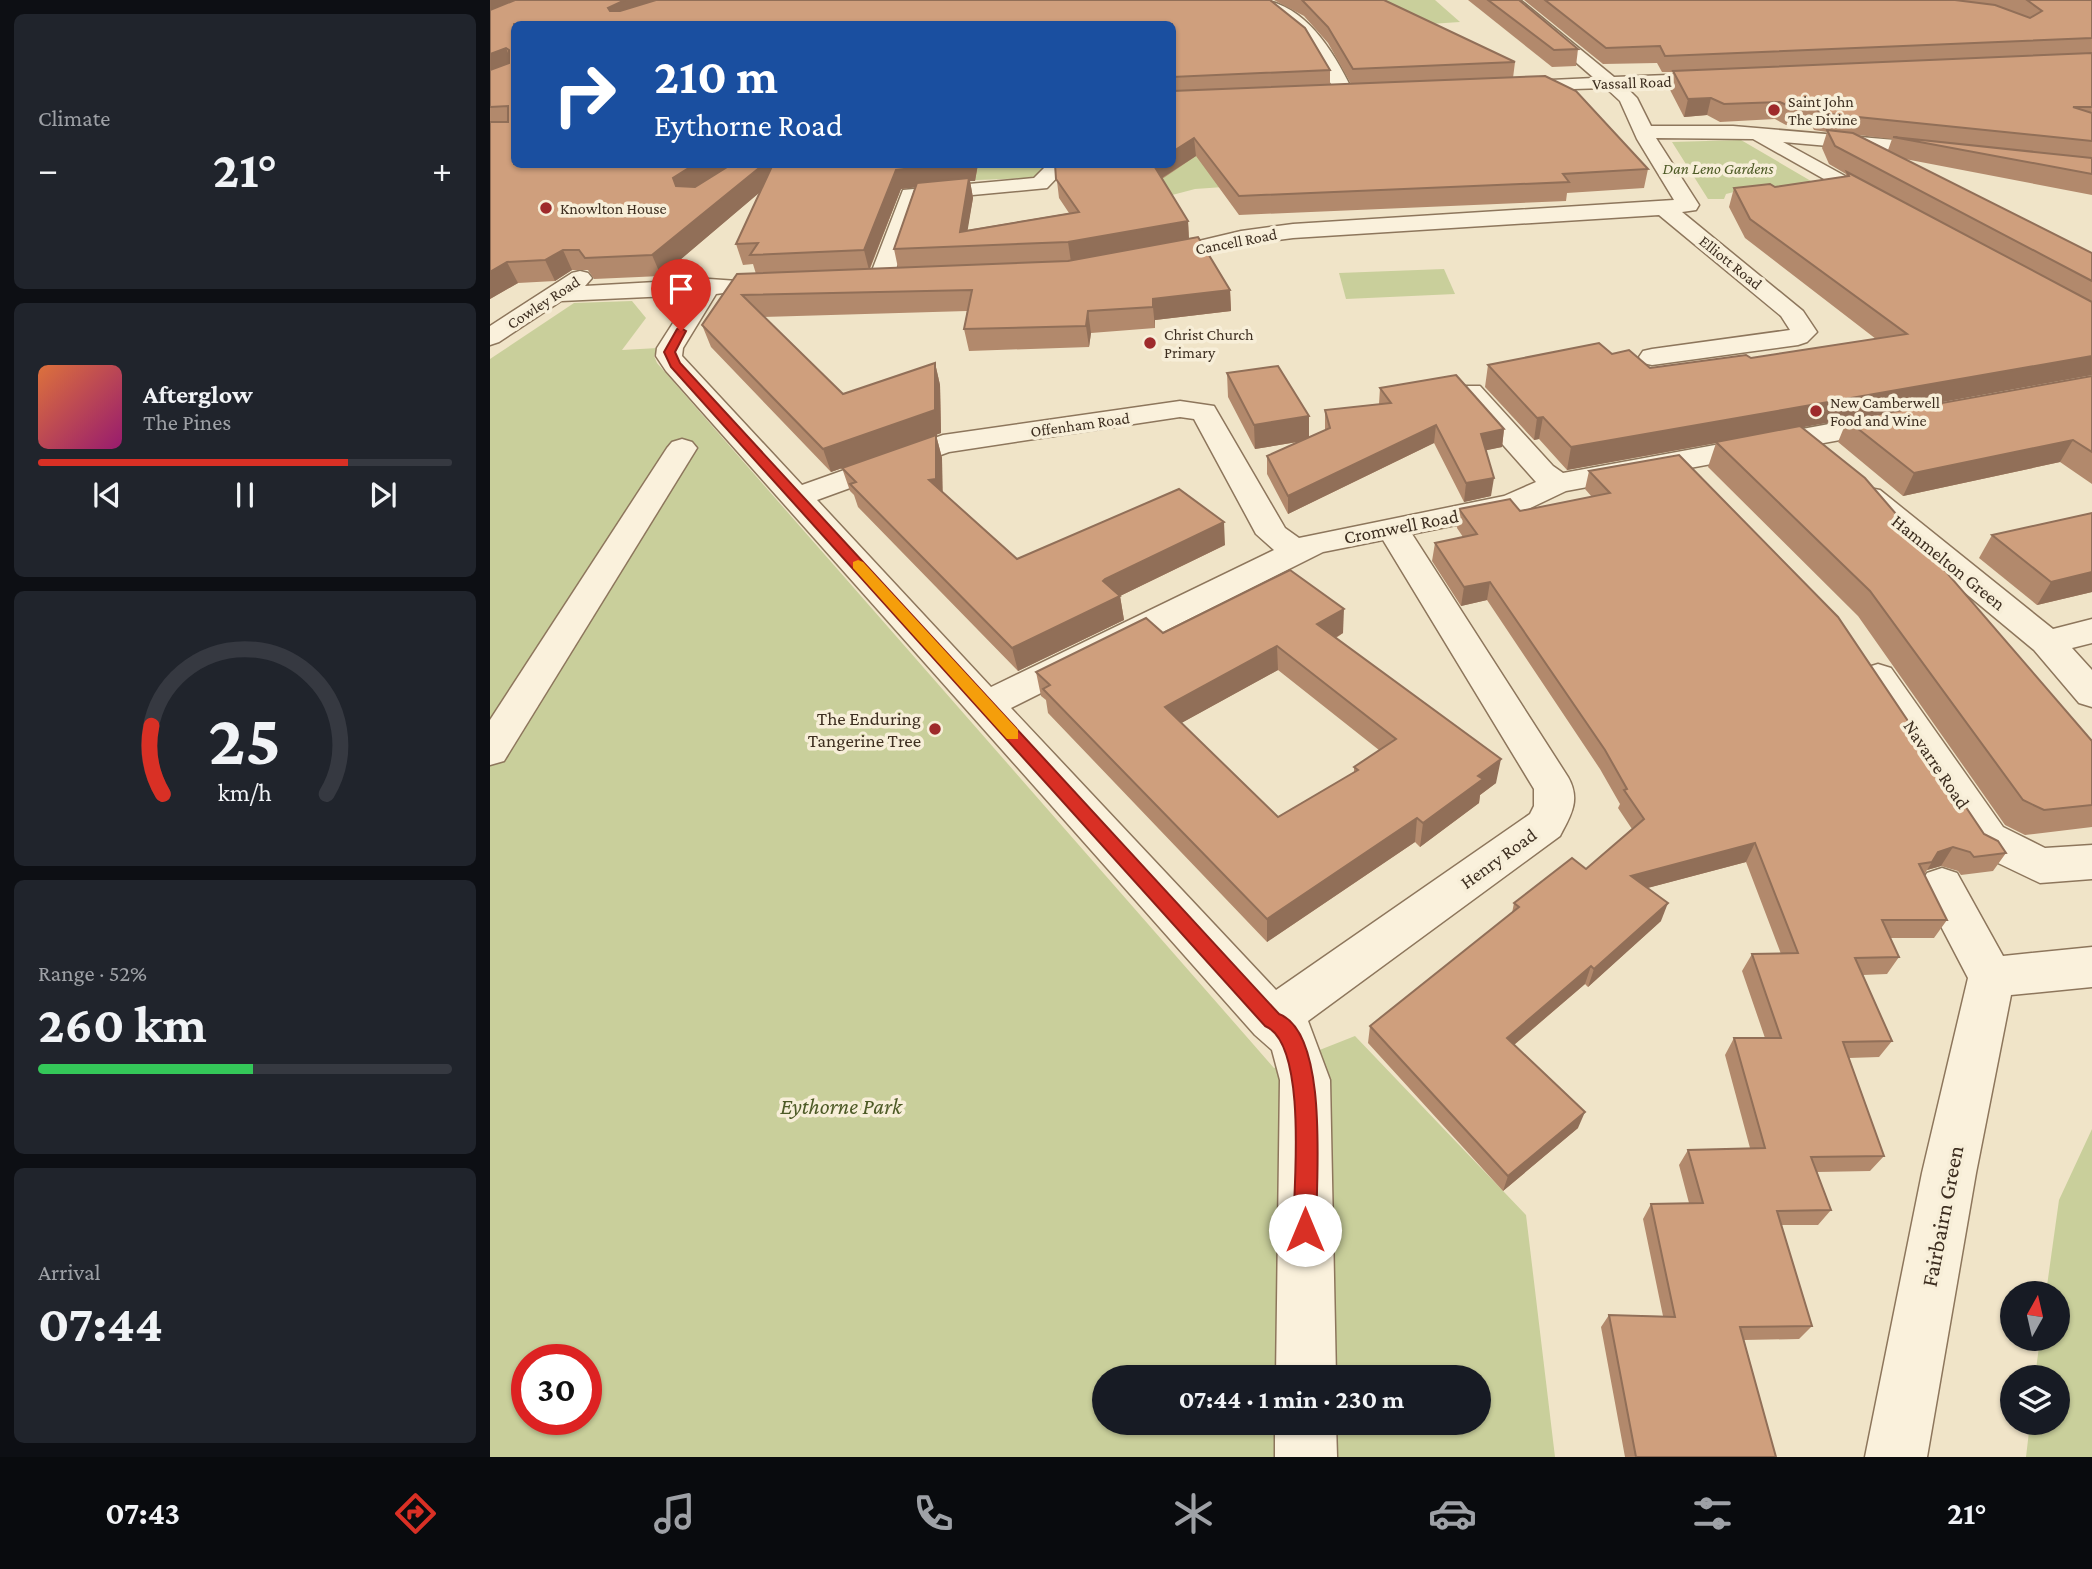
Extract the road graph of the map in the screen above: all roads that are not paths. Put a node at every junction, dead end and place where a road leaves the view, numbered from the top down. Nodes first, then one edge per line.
1 (1263, 0) edge
2 (1511, 0) edge
3 (1743, 77) edge
4 (1615, 87) junction
5 (1488, 88) edge
6 (1324, 95) edge
7 (1644, 132) junction
8 (1757, 135) junction
9 (1956, 152) edge
10 (1056, 168) edge
11 (1664, 208) junction
12 (1896, 213) edge
13 (1133, 263) edge
14 (595, 267) edge
15 (905, 280) edge
16 (880, 281) junction
17 (854, 282) edge
18 (559, 294) junction
19 (490, 337) edge
20 (1651, 357) dead end
21 (1460, 380) edge
22 (1919, 416) edge
23 (1797, 438) junction
24 (682, 448) dead end
25 (1680, 458) junction
26 (1558, 483) junction
27 (1709, 487) edge
28 (797, 497) junction
29 (1392, 528) junction
30 (1296, 551) junction
31 (2092, 631) edge
32 (2047, 642) junction
33 (1858, 647) edge
34 (2092, 694) edge
35 (986, 705) junction
36 (490, 751) edge
37 (2092, 862) edge
38 (1942, 886) dead end
39 (2092, 967) edge
40 (1991, 977) junction
41 (1272, 1020) junction
42 (1306, 1365) edge
43 (1306, 1435) edge
44 (1306, 1457) edge
45 (1896, 1457) edge

1 - 6 street
2 - 4 street
3 - 4 street, Vassall Road
4 - 5 street, Vassall Road
4 - 7 street
7 - 8 street
7 - 11 street
8 - 9 street
8 - 12 street
10 - 16 street
11 - 13 street, Cancell Road
11 - 20 street, Elliott Road
14 - 18 street, Cowley Road
15 - 16 street
16 - 17 street
18 - 19 street, Cowley Road
18 - 28 street
21 - 26 street
22 - 23 street, Cromwell Road
23 - 25 street, Cromwell Road
23 - 32 street, Hammelton Green
24 - 36 street
25 - 26 street, Cromwell Road
25 - 27 street
26 - 29 street, Cromwell Road
28 - 30 street, Offenham Road
28 - 35 street
29 - 30 street, Cromwell Road
29 - 41 street, Henry Road
30 - 35 street, Cromwell Road
31 - 32 street
32 - 34 street, Hammelton Green
33 - 37 street, Navarre Road
35 - 41 street
38 - 40 street
39 - 40 street
40 - 45 street, Fairbairn Green
41 - 42 street
43 - 44 street

